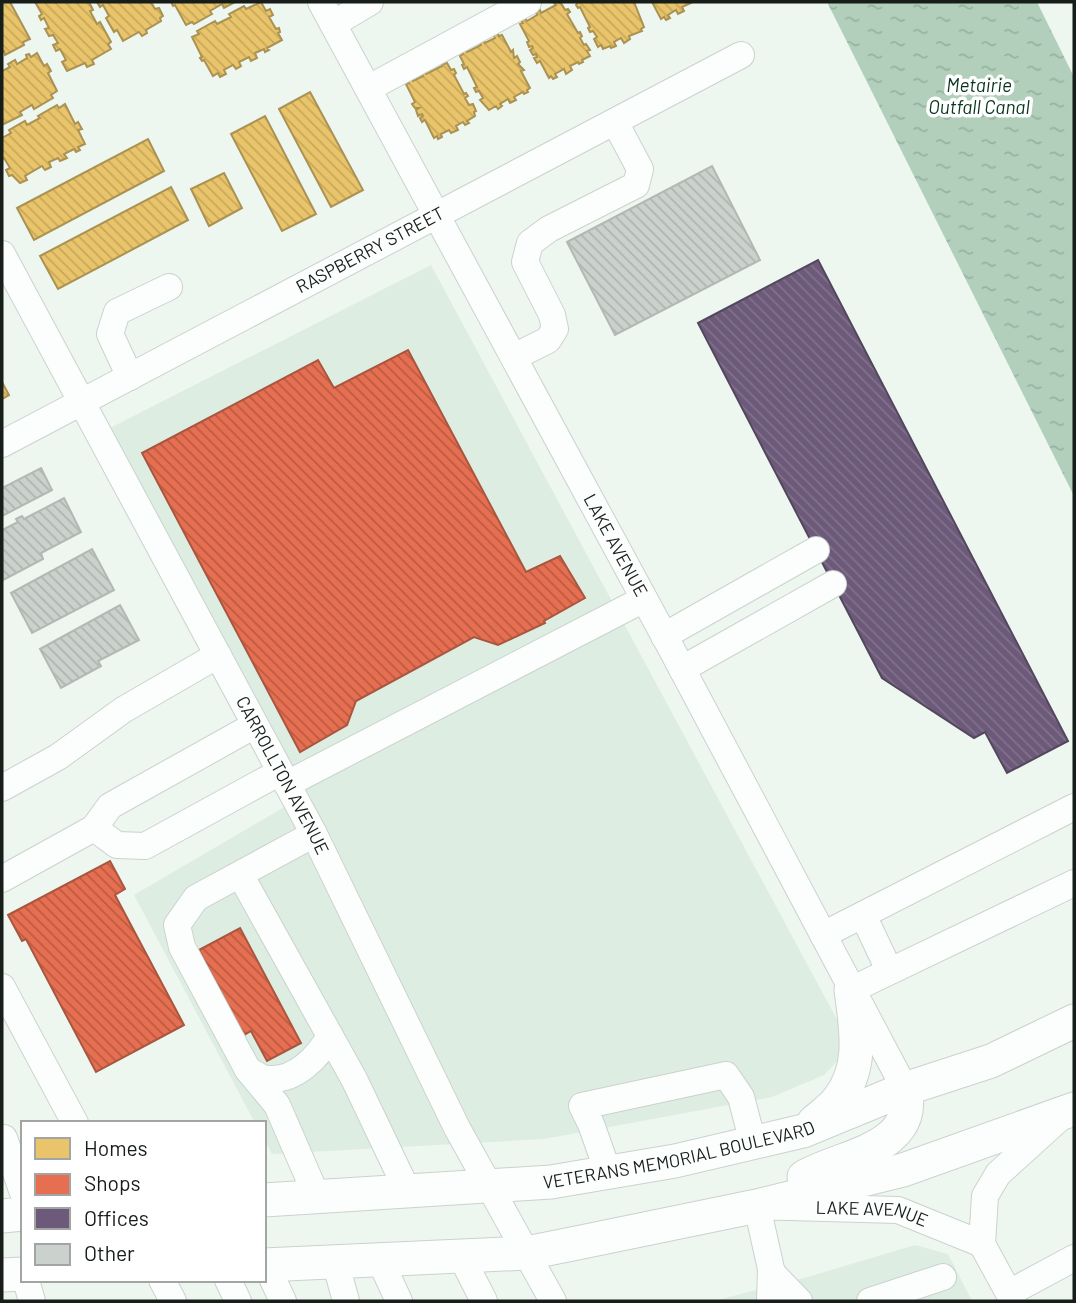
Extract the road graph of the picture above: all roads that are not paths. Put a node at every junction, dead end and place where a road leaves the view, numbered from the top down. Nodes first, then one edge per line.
1 (370, 2) edge
2 (528, 2) edge
3 (327, 13) edge
4 (741, 55) dead end
5 (369, 88) junction
6 (615, 121) junction
7 (438, 215) junction
8 (2, 254) edge
9 (169, 287) dead end
10 (514, 357) junction
11 (130, 377) junction
12 (81, 402) junction
13 (2, 444) edge
14 (816, 550) dead end
15 (833, 584) dead end
16 (788, 586) dead end
17 (644, 599) junction
18 (673, 652) junction
19 (218, 655) junction
20 (255, 724) junction
21 (284, 778) junction
22 (2, 788) edge
23 (1074, 807) edge
24 (94, 828) junction
25 (314, 834) junction
26 (241, 876) junction
27 (2, 879) edge
28 (1074, 883) edge
29 (863, 915) junction
30 (823, 936) junction
31 (888, 970) junction
32 (2, 987) edge
33 (851, 990) junction
34 (1074, 1021) edge
35 (330, 1036) junction
36 (248, 1070) junction
37 (905, 1090) junction
38 (1070, 1111) edge
39 (74, 1121) edge
40 (803, 1131) junction
41 (2, 1138) edge
42 (753, 1143) junction
43 (608, 1172) junction
44 (21, 1187) edge
45 (490, 1188) junction
46 (408, 1192) junction
47 (317, 1197) junction
48 (266, 1200) edge
49 (769, 1204) junction
50 (21, 1214) edge
51 (2, 1216) edge
52 (982, 1244) junction
53 (527, 1253) junction
54 (461, 1256) junction
55 (1074, 1258) edge
56 (380, 1260) junction
57 (335, 1261) junction
58 (266, 1265) edge
59 (266, 1267) edge
60 (771, 1272) junction
61 (21, 1274) edge
62 (2, 1275) edge
63 (943, 1277) dead end
64 (27, 1282) edge
65 (163, 1282) edge
66 (229, 1282) edge
67 (1011, 1297) edge
68 (32, 1301) edge
69 (173, 1301) edge
70 (238, 1301) edge
71 (283, 1301) edge
72 (346, 1301) edge
73 (399, 1301) edge
74 (484, 1301) edge
75 (552, 1301) edge
76 (770, 1301) edge
77 (799, 1301) edge
78 (870, 1301) edge

1 - 3 street
2 - 5 street
3 - 5 street, LAKE AVENUE
4 - 6 street, RASPBERRY STREET
5 - 7 street, LAKE AVENUE
6 - 7 street, RASPBERRY STREET
6 - 10 street
7 - 10 street, LAKE AVENUE
7 - 11 street, RASPBERRY STREET
8 - 12 street, CARROLLTON AVENUE
9 - 11 street
10 - 17 street, LAKE AVENUE
11 - 12 street, RASPBERRY STREET
12 - 13 street, RASPBERRY STREET
12 - 19 street, CARROLLTON AVENUE
14 - 18 street
15 - 18 street
16 - 18 street
17 - 18 street, LAKE AVENUE
17 - 21 street
18 - 30 street, LAKE AVENUE
19 - 20 street, CARROLLTON AVENUE
19 - 22 street
20 - 21 street, CARROLLTON AVENUE
20 - 24 street
21 - 24 street
21 - 25 street, CARROLLTON AVENUE
23 - 29 street
24 - 27 street
25 - 26 street
25 - 45 street, CARROLLTON AVENUE
26 - 35 street
26 - 36 street
28 - 31 street
29 - 30 street
29 - 31 street
30 - 33 street, LAKE AVENUE
31 - 33 street
32 - 39 street
33 - 37 street, LAKE AVENUE
33 - 40 main road
34 - 37 main road, VETERANS MEMORIAL BOULEVARD
35 - 36 street
35 - 46 street
36 - 47 street
37 - 40 main road, VETERANS MEMORIAL BOULEVARD
37 - 49 main road
38 - 49 main road
38 - 52 street
40 - 42 main road, VETERANS MEMORIAL BOULEVARD
41 - 44 street
42 - 43 main road, VETERANS MEMORIAL BOULEVARD
42 - 43 street
43 - 45 main road, VETERANS MEMORIAL BOULEVARD
45 - 46 main road, VETERANS MEMORIAL BOULEVARD
45 - 53 street, CARROLLTON AVENUE
46 - 47 main road, VETERANS MEMORIAL BOULEVARD
47 - 48 main road, VETERANS MEMORIAL BOULEVARD
49 - 52 street, LAKE AVENUE
49 - 53 main road
49 - 60 street
50 - 51 main road
52 - 67 street
53 - 54 main road
53 - 75 street, CARROLLTON AVENUE
54 - 56 main road
54 - 74 street
55 - 67 street
56 - 57 main road
56 - 73 street
57 - 58 main road
57 - 72 street
59 - 71 street
60 - 76 street
60 - 77 street
61 - 62 main road
63 - 78 street
64 - 68 street
65 - 69 street
66 - 70 street

